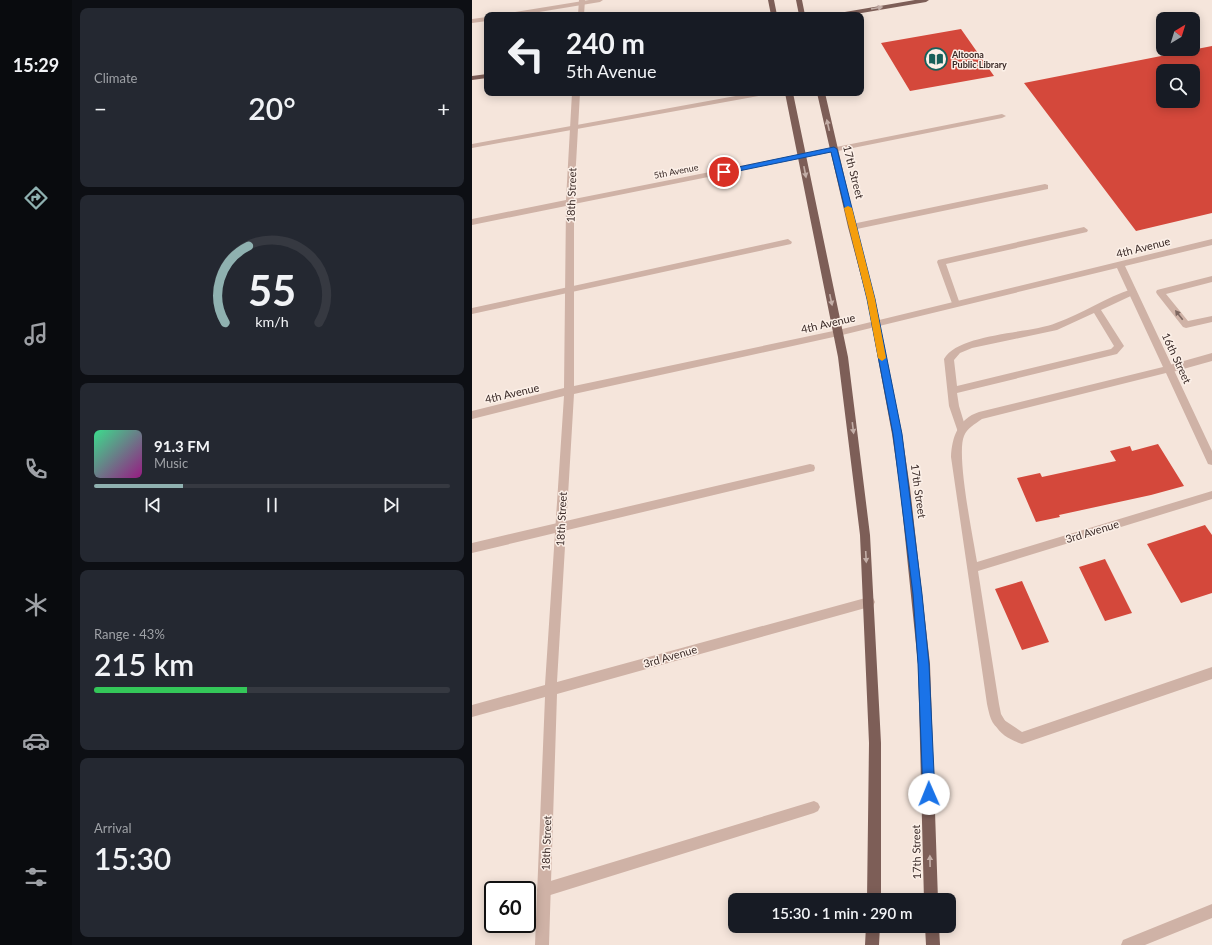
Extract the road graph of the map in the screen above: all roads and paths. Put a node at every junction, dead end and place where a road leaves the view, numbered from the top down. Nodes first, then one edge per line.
1 (600, 0) edge
2 (771, 0) edge
3 (799, 0) edge
4 (926, 0) edge
5 (582, 1) edge
6 (525, 12) edge
7 (581, 12) edge
8 (773, 12) edge
9 (801, 12) edge
10 (856, 12) edge
11 (484, 19) edge
12 (472, 21) edge
13 (484, 76) edge
14 (472, 78) edge
15 (576, 96) edge
16 (747, 96) edge
17 (790, 96) edge
18 (822, 96) edge
19 (1002, 116) dead end
20 (574, 127) junction
21 (472, 146) edge
22 (834, 149) junction
23 (802, 156) junction
24 (1045, 187) dead end
25 (570, 203) junction
26 (472, 222) edge
27 (852, 227) junction
28 (1084, 230) dead end
29 (788, 242) dead end
30 (1212, 242) edge
31 (1120, 265) junction
32 (1212, 279) edge
33 (570, 291) junction
34 (1132, 292) junction
35 (956, 304) junction
36 (1096, 309) junction
37 (472, 311) edge
38 (1212, 319) edge
39 (875, 324) junction
40 (838, 333) junction
41 (1212, 357) edge
42 (1169, 369) junction
43 (569, 391) junction
44 (952, 391) junction
45 (472, 415) edge
46 (961, 429) junction
47 (1212, 461) edge
48 (810, 468) dead end
49 (1212, 495) edge
50 (561, 526) junction
51 (472, 548) edge
52 (972, 568) junction
53 (869, 602) junction
54 (1212, 673) edge
55 (551, 690) junction
56 (472, 711) edge
57 (814, 807) dead end
58 (544, 890) junction
59 (874, 893) edge
60 (931, 893) edge
61 (1212, 911) edge
62 (873, 933) edge
63 (932, 933) edge
64 (542, 945) edge
65 (872, 945) edge
66 (933, 945) edge
67 (1128, 945) edge

1 - 5 street
2 - 8 main road
3 - 9 main road
10 -> 4 main road
5 - 6 street
5 - 7 street
11 - 12 street
13 - 14 main road
15 - 20 street, 18th Street
16 - 20 street
17 - 23 main road
22 -> 18 main road, 17th Street
19 - 22 street, 5th Avenue
20 - 21 street
20 - 25 street, 18th Street
22 - 23 street, 5th Avenue
22 - 27 main road, 17th Street
23 - 25 street, 5th Avenue
23 -> 40 main road
24 - 27 street
25 - 26 street, 5th Avenue
25 - 33 street, 18th Street
27 - 39 main road, 17th Street
28 - 35 street
29 - 33 street
30 - 31 street, 4th Avenue
31 - 34 street, 16th Street
31 - 35 street, 4th Avenue
38 -> 32 street
33 - 37 street
33 - 43 street, 18th Street
34 - 36 street
34 - 42 street, 16th Street
35 - 39 street, 4th Avenue
36 - 44 street
36 - 44 street
39 - 40 street, 4th Avenue
60 -> 39 main road, 17th Street
40 - 43 street, 4th Avenue
40 -> 53 main road
41 - 42 street
42 - 46 street
42 - 47 street, 16th Street
43 - 45 street, 4th Avenue
43 - 50 street, 18th Street
44 - 46 street
46 - 52 street
48 - 50 street
49 - 52 street, 3rd Avenue
50 - 51 street
50 - 55 street, 18th Street
52 - 54 street
53 - 55 street, 3rd Avenue
53 - 59 main road
55 - 56 street, 3rd Avenue
55 - 58 street, 18th Street
57 - 58 street
58 - 64 street, 18th Street
61 - 67 street
62 - 65 main road
63 - 66 main road

